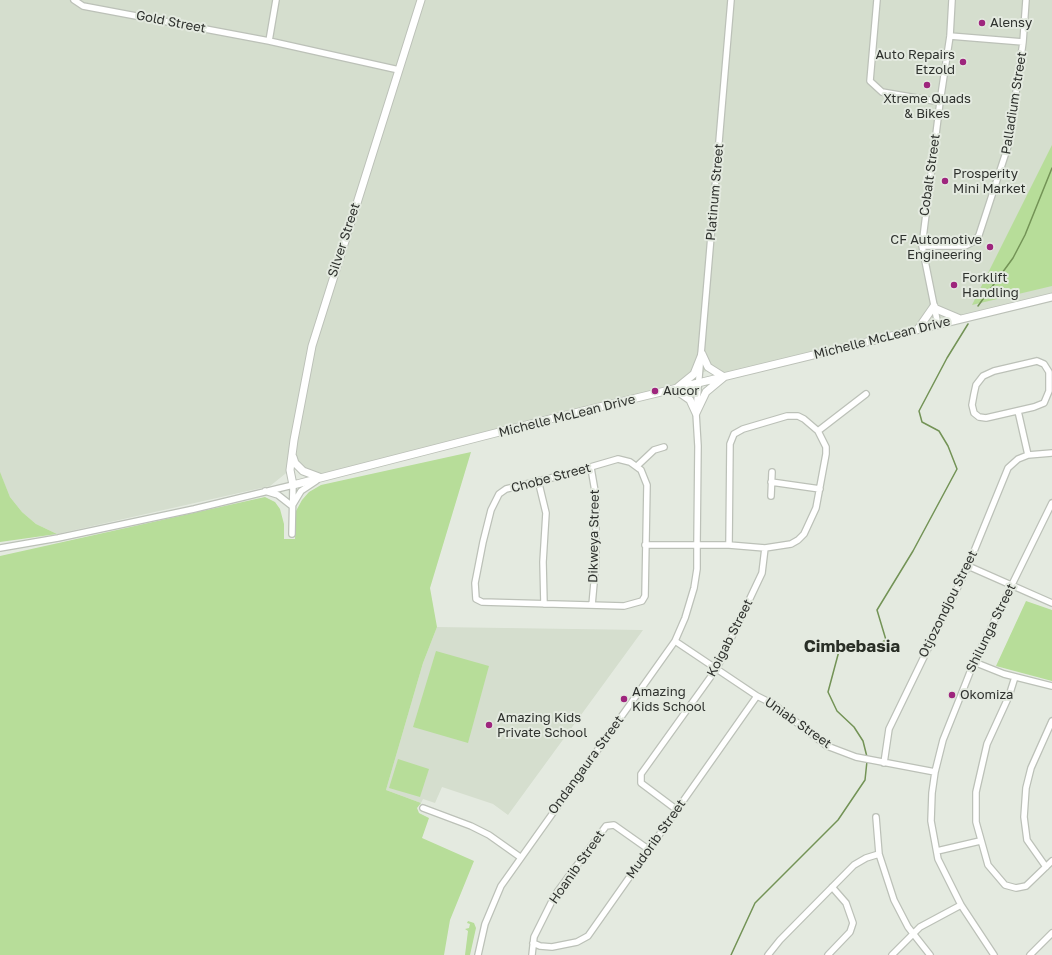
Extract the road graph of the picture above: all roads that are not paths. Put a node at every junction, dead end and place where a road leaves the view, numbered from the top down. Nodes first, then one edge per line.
1 (74, 0) edge
2 (276, 0) edge
3 (421, 0) edge
4 (732, 0) edge
5 (877, 0) edge
6 (952, 0) edge
7 (1026, 0) edge
8 (950, 36) junction
9 (269, 41) junction
10 (1024, 42) junction
11 (399, 70) junction
12 (940, 102) junction
13 (922, 246) junction
14 (1052, 297) edge
15 (934, 307) junction
16 (960, 319) junction
17 (938, 325) junction
18 (918, 329) junction
19 (702, 354) junction
20 (724, 378) junction
21 (699, 384) junction
22 (671, 391) junction
23 (866, 394) dead end
24 (1018, 411) junction
25 (696, 412) junction
26 (818, 431) junction
27 (664, 447) dead end
28 (293, 453) junction
29 (1052, 453) edge
30 (1028, 456) junction
31 (637, 466) junction
32 (591, 468) junction
33 (772, 472) dead end
34 (321, 477) junction
35 (538, 480) junction
36 (771, 482) junction
37 (293, 485) junction
38 (820, 489) junction
39 (264, 491) junction
40 (771, 496) dead end
41 (1052, 503) edge
42 (292, 506) junction
43 (292, 534) dead end
44 (697, 544) junction
45 (729, 544) junction
46 (645, 545) junction
47 (0, 548) edge
48 (765, 548) junction
49 (968, 566) junction
50 (1011, 586) junction
51 (1052, 603) edge
52 (544, 604) junction
53 (592, 605) junction
54 (675, 641) junction
55 (974, 662) junction
56 (717, 668) junction
57 (1015, 677) junction
58 (1052, 686) edge
59 (756, 696) junction
60 (1052, 721) edge
61 (884, 763) junction
62 (935, 772) junction
63 (422, 808) dead end
64 (677, 810) junction
65 (876, 817) dead end
66 (980, 841) junction
67 (648, 849) junction
68 (936, 851) junction
69 (879, 854) junction
70 (520, 857) junction
71 (1052, 861) edge
72 (1046, 867) junction
73 (832, 887) junction
74 (961, 904) junction
75 (1052, 933) edge
76 (913, 934) junction
77 (534, 943) junction
78 (478, 955) edge
79 (532, 955) edge
80 (768, 955) edge
81 (828, 955) edge
82 (892, 955) edge
83 (930, 955) edge
84 (994, 955) edge
85 (1030, 955) edge

1 - 9 street, Gold Street
2 - 9 street
3 - 11 street, Silver Street
4 - 19 street, Platinum Street
5 - 12 street
6 - 8 street, Cobalt Street
7 - 10 street, Palladium Street
8 - 10 street
8 - 12 street, Cobalt Street
9 - 11 street, Gold Street
10 - 13 street, Palladium Street
11 - 28 street, Silver Street
12 - 13 street, Cobalt Street
13 - 15 street, Cobalt Street
14 - 16 street, Michelle McLean Drive
15 - 16 street
15 - 17 street, Cobalt Street
15 - 18 street
16 - 17 street, Michelle McLean Drive
17 - 18 street, Michelle McLean Drive
18 - 20 street, Michelle McLean Drive
19 - 20 street
19 - 21 street, Platinum Street
19 - 22 street
20 - 21 street, Michelle McLean Drive
20 - 25 street
21 - 22 street, Michelle McLean Drive
21 - 25 street, Ondangaura Street
22 - 25 street
22 - 34 street, Michelle McLean Drive
23 - 26 street
24 - 24 street
24 - 30 street
25 - 44 street, Ondangaura Street
26 - 38 street
26 - 45 street
27 - 31 street
28 - 34 street
28 - 37 street, Silver Street
29 - 30 street
30 - 49 street, Otjozondjou Street
31 - 32 street, Chobe Street
31 - 46 street, Chobe Street
32 - 35 street, Chobe Street
32 - 53 street, Dikweya Street
33 - 36 street
34 - 37 street, Michelle McLean Drive
34 - 42 street
35 - 52 street
35 - 52 street, Chobe Street
36 - 38 street
36 - 40 street
37 - 39 street
37 - 42 street
38 - 48 street
39 - 42 street
39 - 47 street
41 - 50 street, Shilunga Street
42 - 43 street
44 - 45 street
44 - 46 street
44 - 54 street, Ondangaura Street
45 - 48 street
46 - 53 street, Chobe Street
48 - 56 street, Koigab Street
49 - 50 street
49 - 61 street, Otjozondjou Street
50 - 51 street
50 - 55 street, Shilunga Street
52 - 53 street, Chobe Street
54 - 56 street, Uniab Street
54 - 70 street, Ondangaura Street
55 - 57 street
55 - 62 street, Shilunga Street
56 - 59 street, Uniab Street
56 - 64 street, Koigab Street
57 - 58 street
57 - 66 street
59 - 61 street, Uniab Street
59 - 64 street, Mudorib Street
60 - 72 street
61 - 62 street, Uniab Street
62 - 68 street, Shilunga Street
63 - 70 street
64 - 67 street, Mudorib Street
65 - 69 street
66 - 68 street
66 - 72 street
67 - 77 street, Mudorib Street
67 - 77 street, Hoanib Street
68 - 74 street, Shilunga Street
69 - 73 street
69 - 76 street
70 - 78 street, Ondangaura Street
71 - 72 street
73 - 80 street
73 - 81 street
74 - 76 street
74 - 84 street, Shilunga Street
75 - 85 street
76 - 82 street
76 - 83 street
77 - 79 street, Hoanib Street

